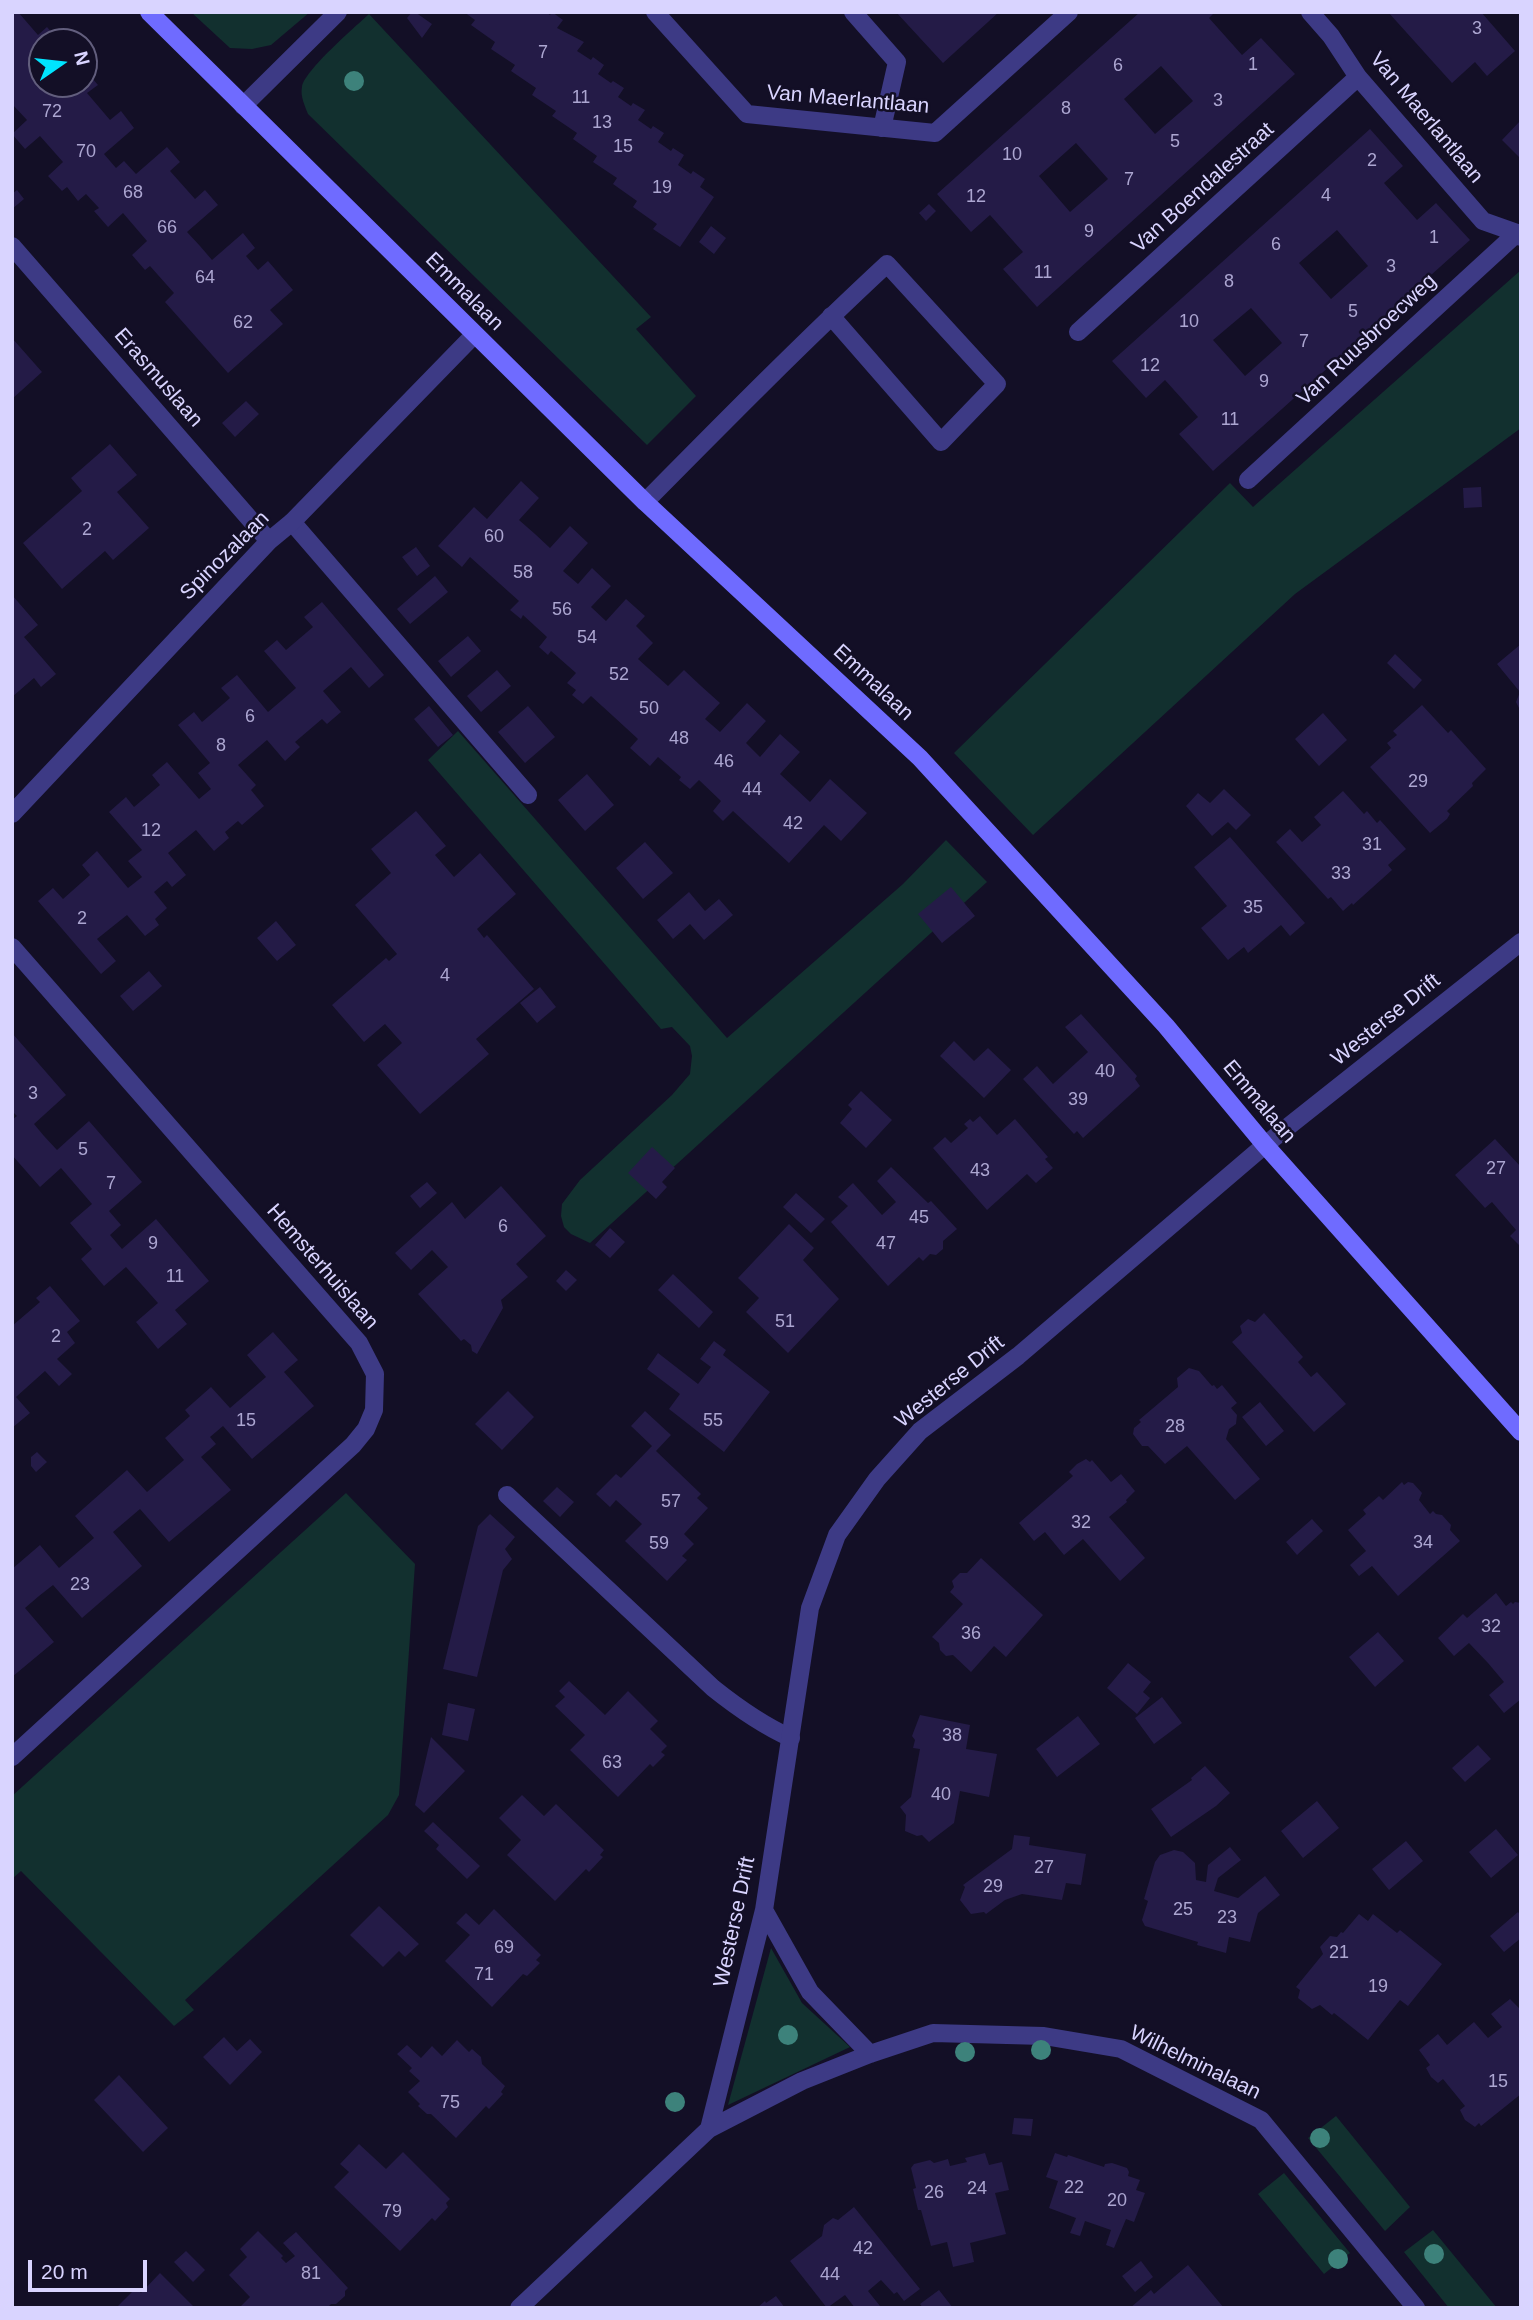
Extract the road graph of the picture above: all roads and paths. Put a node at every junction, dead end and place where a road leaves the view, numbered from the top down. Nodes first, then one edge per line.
1 (149, 12) edge
2 (338, 12) edge
3 (655, 12) edge
4 (853, 12) edge
5 (1069, 12) edge
6 (1310, 12) edge
7 (1359, 77) junction
8 (243, 106) junction
9 (881, 128) junction
10 (1519, 233) edge
11 (12, 246) edge
12 (831, 316) junction
13 (1078, 332) dead end
14 (474, 335) junction
15 (1248, 480) dead end
16 (645, 502) junction
17 (292, 522) junction
18 (269, 541) junction
19 (528, 796) dead end
20 (12, 814) edge
21 (1521, 942) edge
22 (12, 947) edge
23 (1265, 1145) junction
24 (1521, 1432) edge
25 (507, 1494) dead end
26 (792, 1738) junction
27 (12, 1757) edge
28 (764, 1910) junction
29 (870, 2053) junction
30 (709, 2129) junction
31 (519, 2308) edge
32 (1416, 2308) edge

1 - 8 main road, Emmalaan
2 - 8 street
3 - 9 street, Van Maerlantlaan
4 - 9 street
5 - 9 street, Van Maerlantlaan
6 - 7 street, Van Maerlantlaan
7 - 10 street, Van Maerlantlaan
7 - 13 street, Van Boendalestraat
8 - 14 main road, Emmalaan
10 - 15 street, Van Ruusbroecweg
11 - 18 street, Erasmuslaan
12 - 12 street
12 - 16 street
14 - 16 main road, Emmalaan
14 - 17 street, Spinozalaan
16 - 23 main road, Emmalaan
17 - 18 street, Spinozalaan
17 - 19 street
18 - 20 street, Spinozalaan
21 - 23 street, Westerse Drift
22 - 27 street, Hemsterhuislaan
23 - 24 main road, Emmalaan
23 - 26 street, Westerse Drift
25 - 26 street
26 - 28 street, Westerse Drift
28 - 29 street
28 - 30 street, Westerse Drift
29 - 30 street, Wilhelminalaan
29 - 32 street, Wilhelminalaan
30 - 31 street

